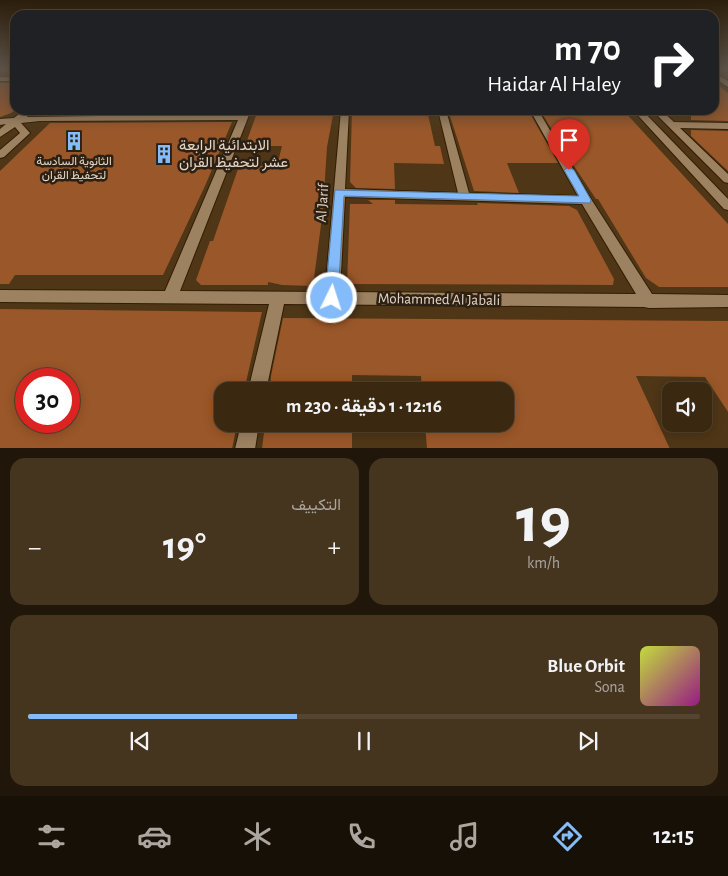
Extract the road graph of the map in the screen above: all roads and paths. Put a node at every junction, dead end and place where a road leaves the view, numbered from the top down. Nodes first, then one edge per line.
1 (23, 115) edge
2 (163, 115) edge
3 (244, 115) edge
4 (345, 115) edge
5 (443, 115) edge
6 (537, 115) edge
7 (642, 115) edge
8 (661, 115) edge
9 (15, 121) junction
10 (0, 122) edge
11 (672, 125) junction
12 (728, 126) edge
13 (0, 134) edge
14 (0, 155) edge
15 (728, 180) edge
16 (339, 193) junction
17 (465, 198) junction
18 (586, 200) junction
19 (728, 206) edge
20 (0, 296) edge
21 (170, 297) junction
22 (278, 297) junction
23 (332, 298) junction
24 (728, 301) edge
25 (650, 302) junction
26 (259, 382) edge
27 (248, 432) edge
28 (245, 448) edge

1 - 9 street
2 - 9 street
3 - 21 street
4 - 16 street, Al Jarif
5 - 17 street
6 - 18 street
7 - 19 street
8 - 11 street
9 - 10 street
9 - 13 street
9 - 14 street
11 - 12 street
11 - 15 street
16 - 17 street
16 - 23 street, Al Jarif
17 - 18 street
18 - 25 street
20 - 21 street, Mohammed Al Jabali
21 - 22 street, Mohammed Al Jabali
22 - 23 street, Mohammed Al Jabali
22 - 26 street
23 - 25 street, Mohammed Al Jabali
24 - 25 street, Mohammed Al Jabali
27 - 28 street

